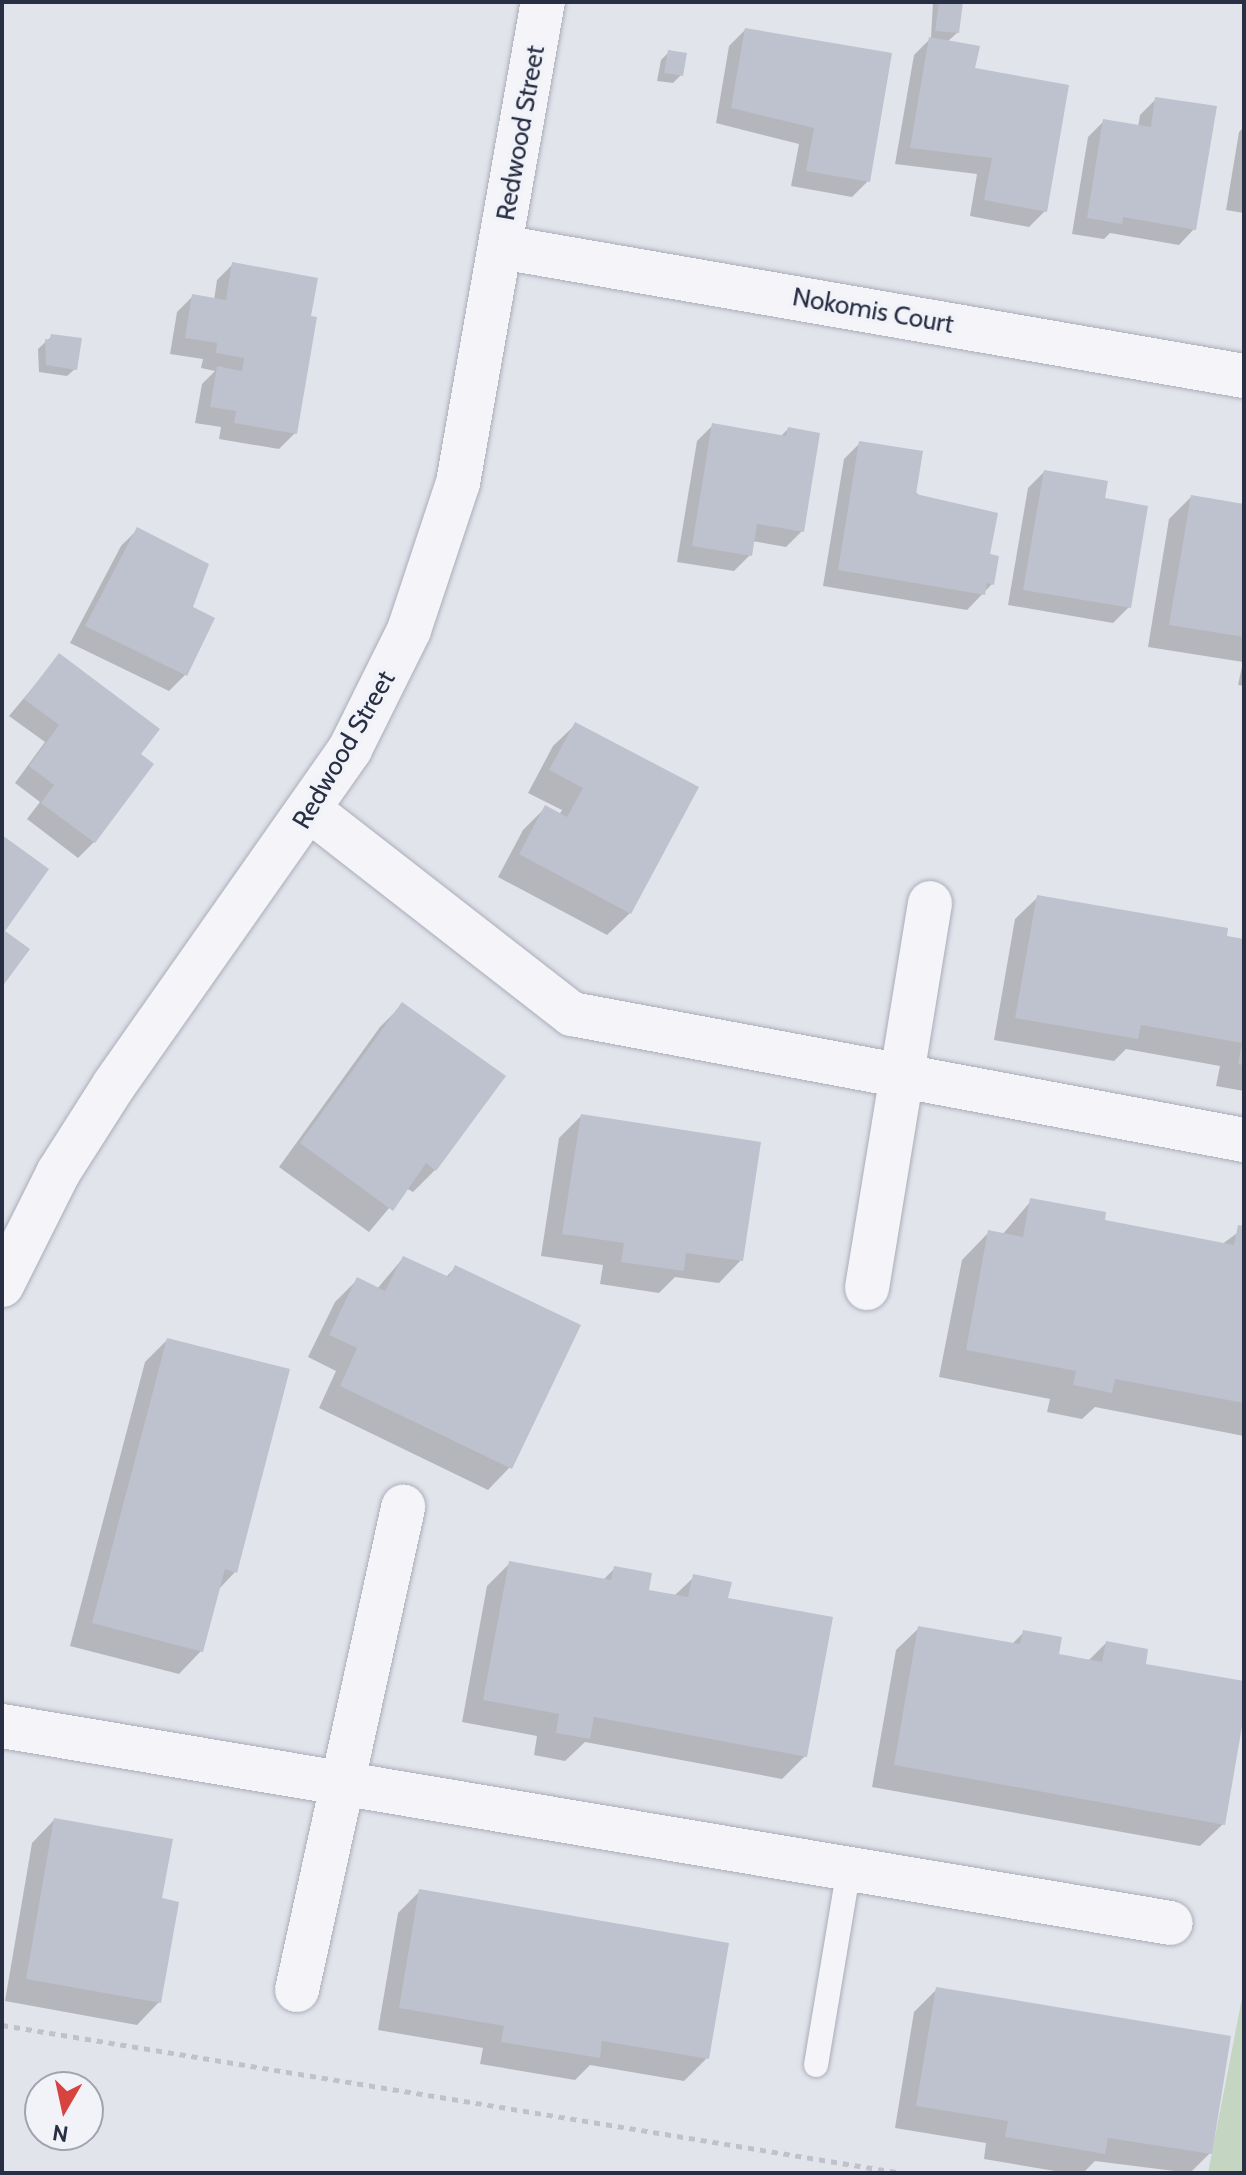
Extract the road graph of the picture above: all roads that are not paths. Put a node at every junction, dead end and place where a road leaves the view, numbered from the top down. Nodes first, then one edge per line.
1 (543, 2) edge
2 (501, 247) junction
3 (1244, 376) edge
4 (311, 811) junction
5 (930, 903) dead end
6 (904, 1075) junction
7 (1244, 1140) edge
8 (2, 1285) edge
9 (867, 1288) dead end
10 (403, 1506) dead end
11 (2, 1726) edge
12 (343, 1783) junction
13 (849, 1868) junction
14 (1171, 1923) dead end
15 (297, 1990) dead end
16 (816, 2065) dead end

1 - 2 street, Redwood Street
2 - 3 street, Nokomis Court
2 - 4 street, Redwood Street
4 - 6 street
4 - 8 street, Redwood Street
5 - 6 street
6 - 7 street
6 - 9 street
10 - 12 street
11 - 12 street
12 - 13 street
12 - 15 street
13 - 14 street
13 - 16 lane

